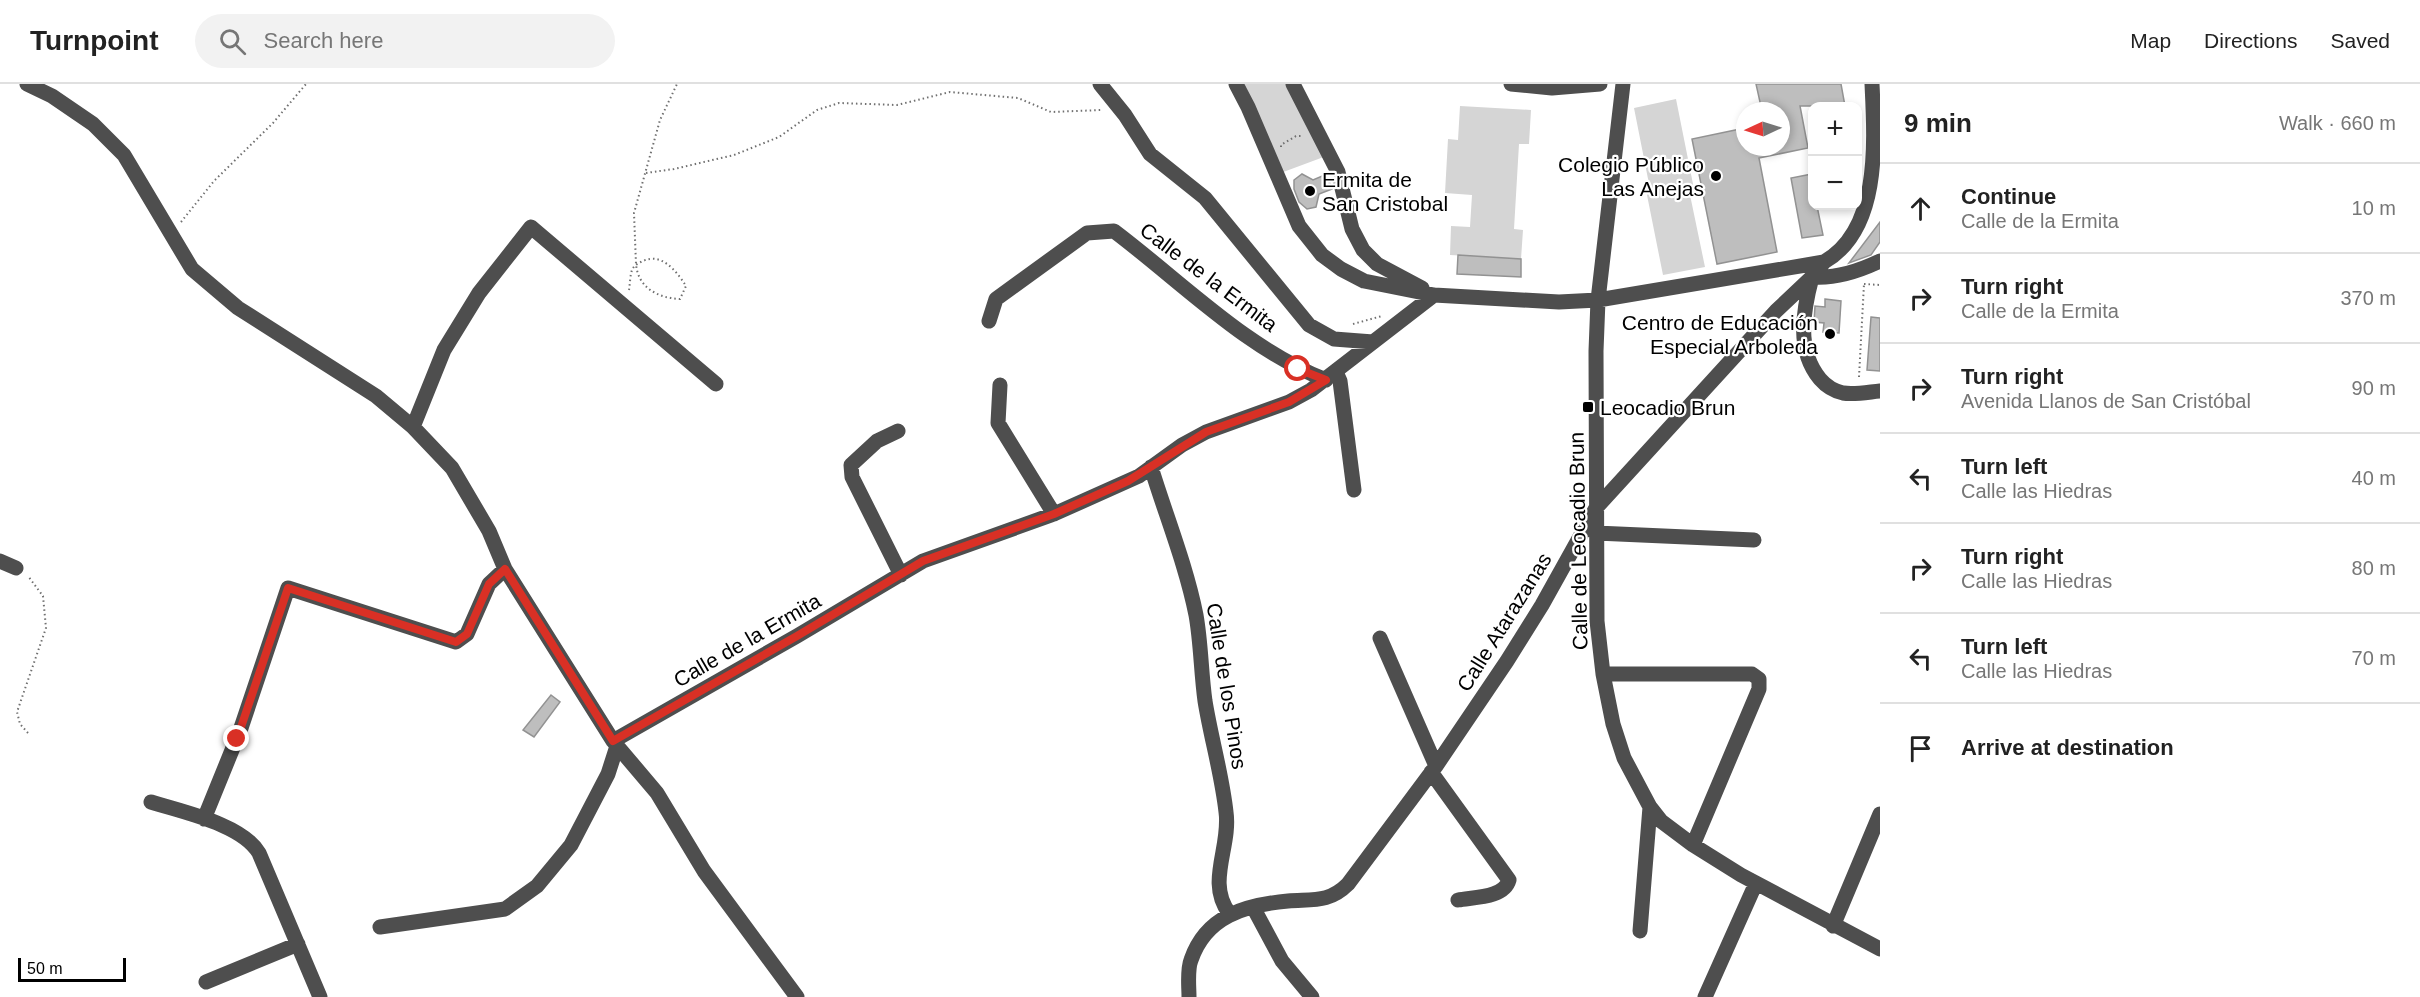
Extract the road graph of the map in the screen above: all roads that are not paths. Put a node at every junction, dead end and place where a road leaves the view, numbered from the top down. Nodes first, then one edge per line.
1 (27, 84) edge
2 (1100, 84) edge
3 (1236, 84) edge
4 (1293, 84) edge
5 (1510, 84) edge
6 (1600, 84) edge
7 (1872, 84) edge
8 (1620, 85) edge
9 (1878, 188) edge
10 (1880, 261) edge
11 (1824, 262) junction
12 (1800, 266) junction
13 (1807, 283) junction
14 (1434, 295) junction
15 (1598, 300) junction
16 (989, 321) dead end
17 (1373, 342) junction
18 (1331, 376) junction
19 (716, 384) dead end
20 (999, 385) dead end
21 (1880, 391) edge
22 (413, 427) junction
23 (898, 431) dead end
24 (1151, 467) junction
25 (1354, 490) dead end
26 (1596, 508) junction
27 (1054, 514) junction
28 (1596, 533) junction
29 (1754, 540) dead end
30 (0, 561) edge
31 (16, 568) road end
32 (505, 569) junction
33 (901, 575) junction
34 (1380, 638) dead end
35 (1603, 674) junction
36 (615, 743) junction
37 (1434, 769) junction
38 (152, 802) dead end
39 (1650, 807) junction
40 (1880, 814) edge
41 (204, 819) junction
42 (1693, 845) junction
43 (1756, 884) junction
44 (1458, 900) dead end
45 (1253, 908) junction
46 (1229, 913) junction
47 (1833, 926) junction
48 (380, 927) dead end
49 (1640, 931) dead end
50 (298, 944) junction
51 (1880, 949) edge
52 (206, 982) dead end
53 (320, 997) edge
54 (797, 997) edge
55 (1189, 997) edge
56 (1312, 997) edge
57 (1705, 997) edge

1 - 22 street
2 - 17 street, Calle de la Ermita
3 - 14 street
4 - 14 street
5 - 6 street
7 - 9 street
8 - 15 street, Calle de Leocadio Brun
9 - 11 street
10 - 13 street
11 - 12 street
11 - 13 street, Calle Atarazanas
12 - 13 street
12 - 15 street
13 - 21 street
13 - 26 street, Calle Atarazanas
14 - 15 street
14 - 17 street, Calle de la Ermita
15 - 26 street, Calle de Leocadio Brun
16 - 18 street, Calle de la Ermita
17 - 18 street, Calle de la Ermita
18 - 24 street, Calle de la Ermita
18 - 25 street
19 - 22 street
20 - 27 street
22 - 32 street
23 - 33 street
24 - 27 street, Calle de la Ermita
24 - 46 street, Calle de los Pinos
26 - 28 street, Calle de Leocadio Brun
26 - 37 street, Calle Atarazanas
27 - 33 street, Calle de la Ermita
28 - 29 street
28 - 35 street, Calle de Leocadio Brun
30 - 31 street
32 - 36 street
32 - 41 street
33 - 36 street, Calle de la Ermita
34 - 37 street
35 - 39 street, Calle de Leocadio Brun
35 - 42 street
36 - 48 street
36 - 54 street
37 - 44 street
37 - 45 street, Calle Atarazanas
38 - 41 street
39 - 42 street, Calle de Leocadio Brun
39 - 49 street
40 - 47 street
41 - 50 street
42 - 43 street, Calle de Leocadio Brun
43 - 47 street, Calle de Leocadio Brun
43 - 57 street
45 - 46 street, Calle Atarazanas
45 - 56 street
46 - 55 street, Calle Atarazanas
47 - 51 street, Calle de Leocadio Brun
50 - 52 street
50 - 53 street

